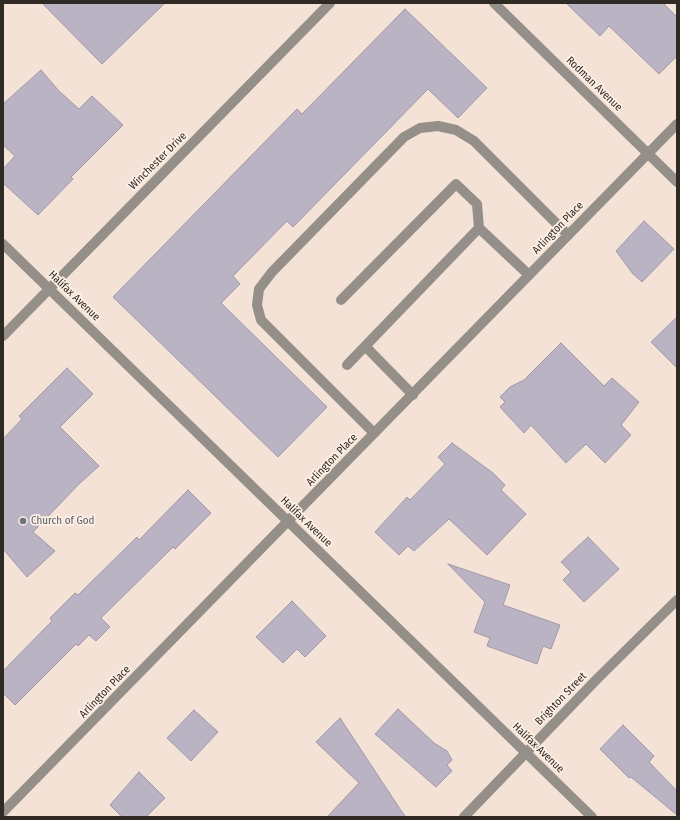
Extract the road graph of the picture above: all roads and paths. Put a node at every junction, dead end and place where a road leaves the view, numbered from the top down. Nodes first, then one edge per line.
1 (330, 3) edge
2 (494, 3) edge
3 (677, 124) edge
4 (648, 154) junction
5 (677, 182) edge
6 (479, 228) junction
7 (568, 235) junction
8 (3, 244) edge
9 (529, 275) junction
10 (49, 288) junction
11 (341, 300) dead end
12 (3, 336) edge
13 (365, 346) junction
14 (347, 365) dead end
15 (413, 394) junction
16 (374, 433) junction
17 (288, 522) junction
18 (677, 600) edge
19 (526, 753) junction
20 (3, 812) edge
21 (464, 817) edge
22 (592, 817) edge

1 - 10 street, Winchester Drive
2 - 4 street, Rodman Avenue
3 - 4 street, Arlington Place
4 - 5 street, Rodman Avenue
4 - 7 street, Arlington Place
6 - 9 street
6 - 11 street
6 - 13 street
7 - 9 street, Arlington Place
7 - 16 street
8 - 10 street, Halifax Avenue
9 - 15 street, Arlington Place
10 - 12 street, Winchester Drive
10 - 17 street, Halifax Avenue
13 - 14 street
13 - 15 street
15 - 16 street, Arlington Place
16 - 17 street, Arlington Place
17 - 19 street, Halifax Avenue
17 - 20 street, Arlington Place
18 - 19 street, Brighton Street
19 - 21 street, Brighton Street
19 - 22 street, Halifax Avenue

